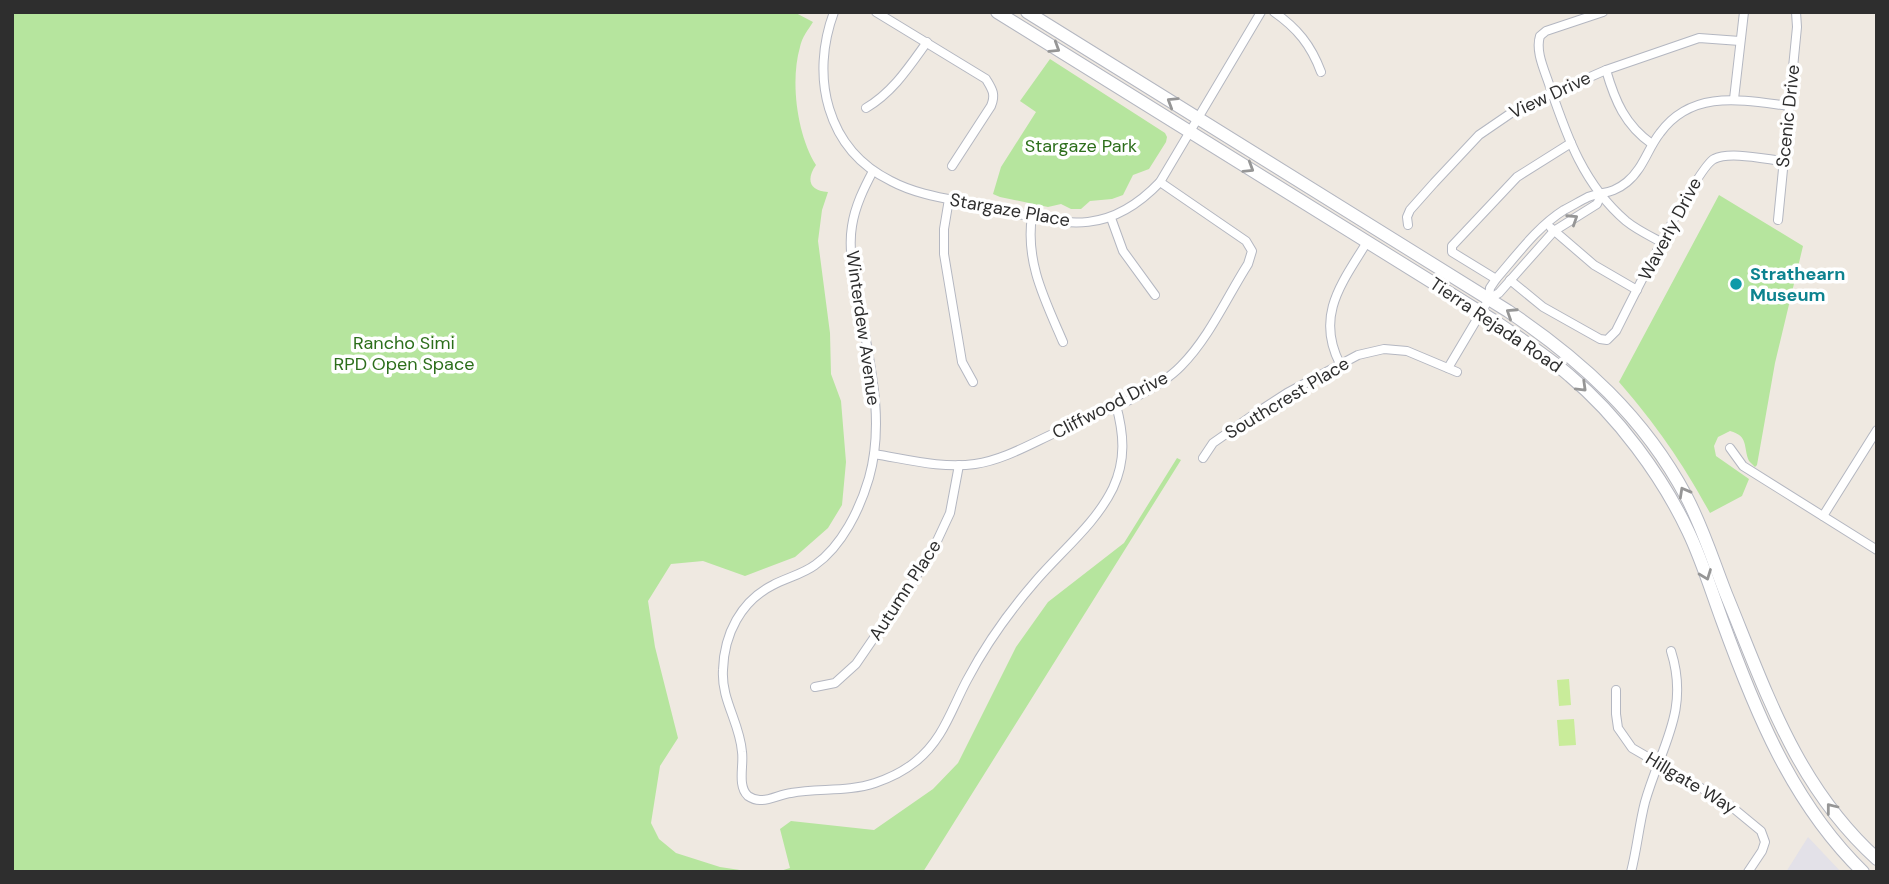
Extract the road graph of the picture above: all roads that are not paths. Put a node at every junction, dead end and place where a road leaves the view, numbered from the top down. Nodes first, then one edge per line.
1 (834, 12) edge
2 (876, 12) edge
3 (997, 12) edge
4 (1027, 12) edge
5 (1261, 12) edge
6 (1273, 12) edge
7 (1744, 12) edge
8 (1796, 12) edge
9 (1597, 13) edge
10 (1740, 41) junction
11 (927, 42) junction
12 (1606, 70) junction
13 (1321, 72) dead end
14 (1552, 92) junction
15 (1734, 99) junction
16 (1789, 106) junction
17 (866, 108) dead end
18 (1199, 119) junction
19 (1191, 132) junction
20 (1570, 144) junction
21 (1652, 144) junction
22 (1783, 161) junction
23 (952, 166) dead end
24 (873, 171) junction
25 (1160, 182) junction
26 (1601, 195) junction
27 (949, 199) junction
28 (1032, 216) junction
29 (1111, 218) junction
30 (1778, 220) dead end
31 (1546, 223) junction
32 (1408, 225) dead end
33 (1554, 231) junction
34 (1367, 242) junction
35 (1663, 243) junction
36 (1496, 279) junction
37 (1510, 280) junction
38 (1637, 290) junction
39 (1155, 295) dead end
40 (1489, 299) junction
41 (1481, 313) junction
42 (1063, 342) dead end
43 (1339, 364) junction
44 (1448, 368) junction
45 (1457, 372) dead end
46 (973, 382) dead end
47 (1116, 405) junction
48 (1877, 430) edge
49 (1730, 447) dead end
50 (874, 454) junction
51 (1203, 458) dead end
52 (959, 465) junction
53 (1823, 516) junction
54 (1877, 550) edge
55 (1671, 651) dead end
56 (815, 687) dead end
57 (1616, 690) dead end
58 (1657, 763) junction
59 (1877, 859) edge
60 (1630, 872) edge
61 (1748, 872) edge
62 (1863, 872) edge

1 - 24 street, Stargaze Place
2 - 11 street
3 -> 19 main road, Tierra Rejada Road
18 -> 4 main road, Tierra Rejada Road
5 - 18 street, Stargaze Place
6 - 13 street
7 - 10 street
8 - 16 street, Scenic Drive
9 - 14 street
10 - 12 street, View Drive
10 - 15 street
11 - 17 street
11 - 23 street
12 - 14 street, View Drive
12 - 21 street
14 - 20 street
14 - 32 street, View Drive
15 - 16 street
15 - 21 street
16 - 22 street, Scenic Drive
18 - 19 street, Stargaze Place
18 - 40 main road, Tierra Rejada Road
19 - 25 street, Stargaze Place
19 -> 34 main road, Tierra Rejada Road
20 - 26 street
20 - 36 street
21 - 26 street
22 - 30 street, Scenic Drive
22 - 35 street, Waverly Drive
24 - 27 street, Stargaze Place
24 - 50 street, Winterdew Avenue
25 - 29 street, Stargaze Place
25 - 47 street, Cliffwood Drive
26 - 31 street
33 -> 26 street
26 - 35 street
27 - 28 street, Stargaze Place
27 - 46 street
28 - 29 street, Stargaze Place
28 - 42 street
29 - 39 street
31 - 33 street, Waverly Drive
31 - 36 street
33 - 37 street
33 - 38 street, Waverly Drive
34 - 41 main road, Tierra Rejada Road
34 - 43 street
35 - 38 street, Waverly Drive
36 - 40 street
37 - 38 street, Waverly Drive
37 - 40 street
40 - 41 street
59 -> 40 main road, Tierra Rejada Road
41 - 44 street
41 -> 62 main road, Tierra Rejada Road
43 - 44 street, Southcrest Place
43 - 51 street, Southcrest Place
44 - 45 street, Southcrest Place
47 - 50 street, Winterdew Avenue
47 - 52 street, Cliffwood Drive
48 - 53 street
49 - 53 street
50 - 52 street, Cliffwood Drive
52 - 56 street, Autumn Place
53 - 54 street
55 - 58 street
57 - 58 street, Hillgate Way
58 - 60 street
58 - 61 street, Hillgate Way

